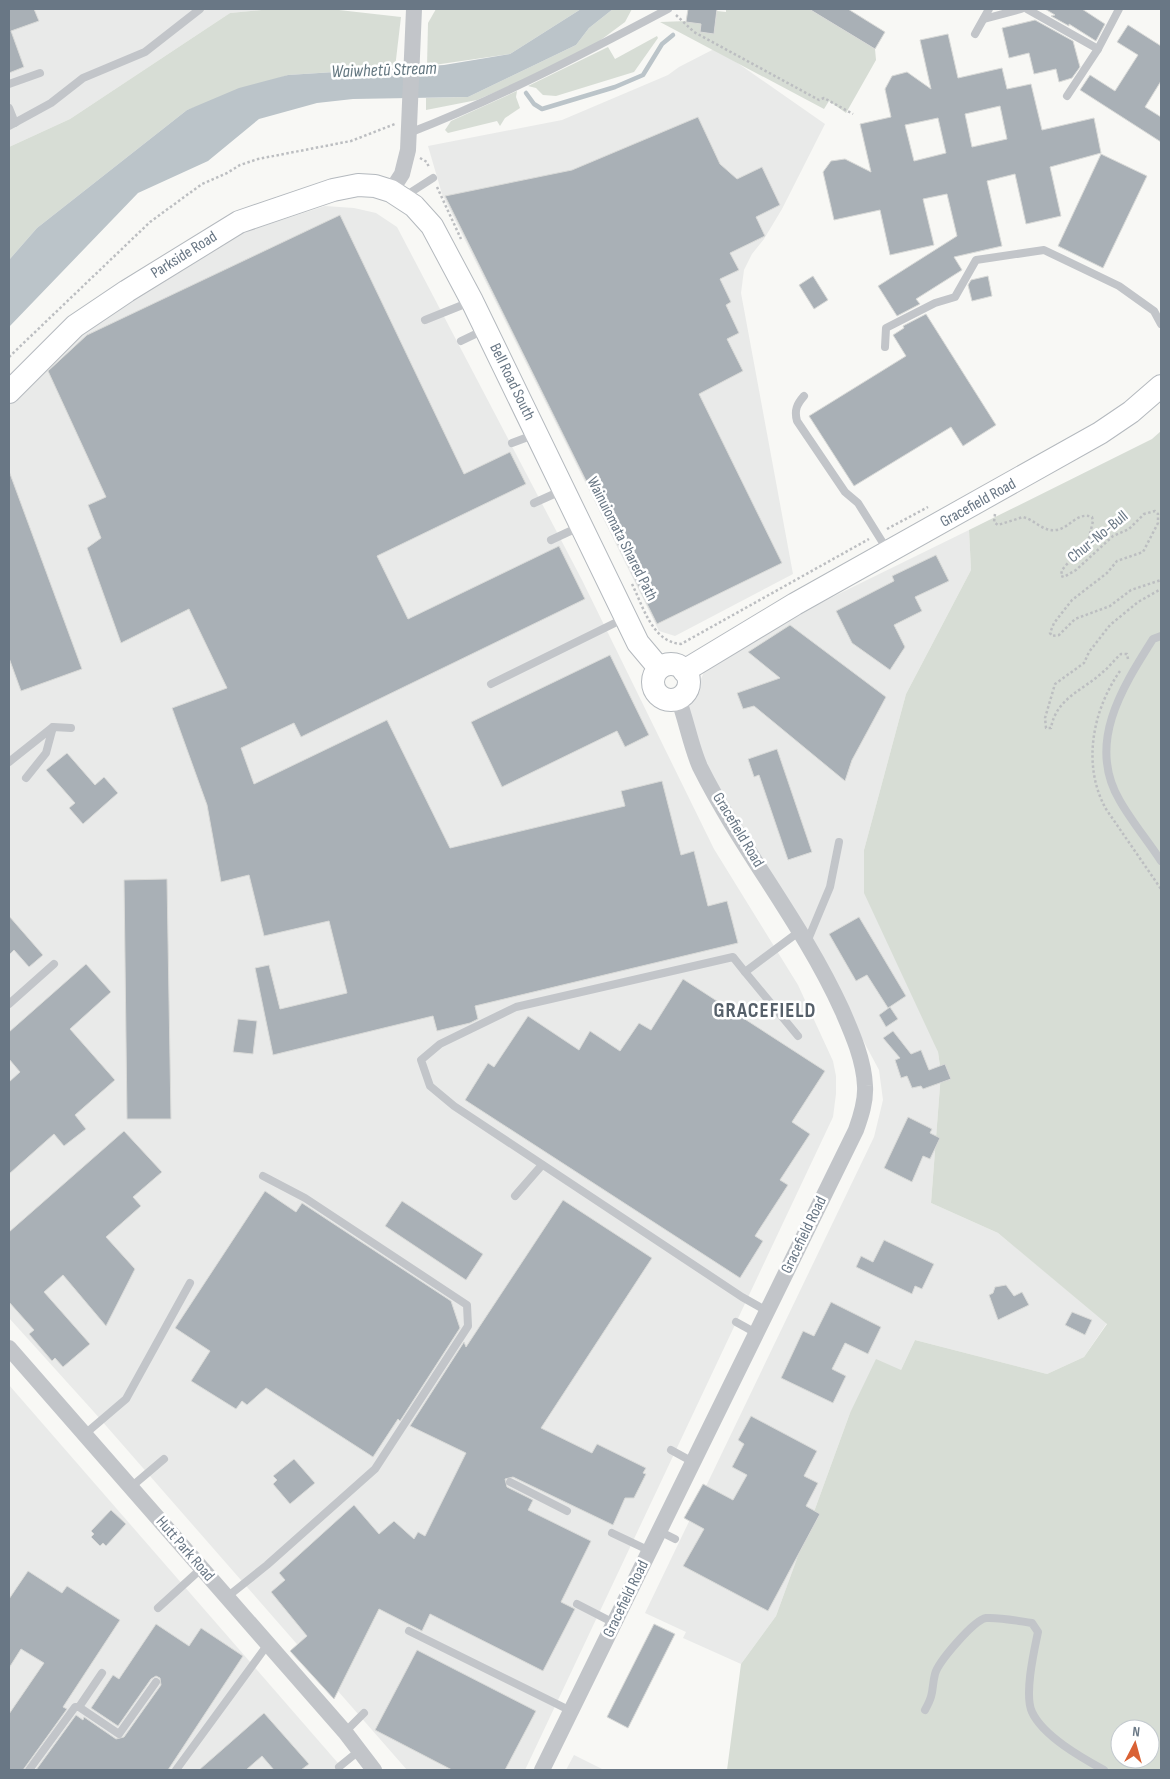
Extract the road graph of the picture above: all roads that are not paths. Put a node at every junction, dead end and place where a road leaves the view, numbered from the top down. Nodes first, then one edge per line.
1 (200, 9) edge
2 (414, 9) edge
3 (669, 9) edge
4 (989, 9) edge
5 (1021, 9) edge
6 (1027, 9) edge
7 (1119, 9) edge
8 (984, 18) junction
9 (974, 34) dead end
10 (1098, 49) junction
11 (40, 73) dead end
12 (9, 84) edge
13 (1067, 96) dead end
14 (9, 108) edge
15 (12, 125) edge
16 (403, 128) junction
17 (433, 178) road end
18 (397, 194) junction
19 (472, 301) junction
20 (425, 320) dead end
21 (1161, 324) edge
22 (485, 329) junction
23 (461, 341) dead end
24 (885, 347) dead end
25 (1161, 386) edge
26 (9, 392) edge
27 (804, 396) dead end
28 (537, 433) junction
29 (512, 443) dead end
30 (565, 489) junction
31 (534, 503) dead end
32 (582, 526) junction
33 (551, 540) dead end
34 (883, 544) junction
35 (627, 617) junction
36 (1161, 636) edge
37 (659, 668) junction
38 (684, 670) junction
39 (491, 684) dead end
40 (678, 698) junction
41 (53, 727) junction
42 (71, 728) dead end
43 (9, 762) edge
44 (26, 778) dead end
45 (839, 842) dead end
46 (1161, 861) edge
47 (804, 936) junction
48 (54, 964) dead end
49 (745, 972) junction
50 (9, 1004) edge
51 (798, 1036) dead end
52 (542, 1165) junction
53 (264, 1176) dead end
54 (516, 1196) dead end
55 (190, 1283) dead end
56 (767, 1311) junction
57 (736, 1322) dead end
58 (756, 1333) junction
59 (9, 1348) edge
60 (85, 1434) junction
61 (671, 1450) dead end
62 (164, 1459) dead end
63 (693, 1462) junction
64 (510, 1482) dead end
65 (131, 1486) junction
66 (566, 1511) dead end
67 (659, 1531) junction
68 (612, 1533) dead end
69 (675, 1539) dead end
70 (650, 1551) junction
71 (202, 1568) junction
72 (227, 1597) junction
73 (577, 1604) dead end
74 (158, 1608) dead end
75 (614, 1623) junction
76 (409, 1630) dead end
77 (268, 1644) junction
78 (102, 1673) dead end
79 (156, 1682) dead end
80 (79, 1707) junction
81 (925, 1710) dead end
82 (571, 1711) junction
83 (364, 1713) dead end
84 (345, 1732) junction
85 (360, 1750) junction
86 (339, 1767) dead end
87 (29, 1770) edge
88 (176, 1770) edge
89 (374, 1770) edge
90 (384, 1770) edge
91 (542, 1770) edge
92 (1104, 1770) edge

1 - 15 lane
2 - 16 street
3 - 16 lane
4 - 8 lane
5 - 8 lane
6 - 10 lane
7 - 10 lane
8 - 9 lane
10 - 13 lane
11 - 12 lane
14 - 15 lane
16 - 18 street
17 - 18 lane
18 - 19 main road, Bell Road South
18 - 26 main road, Parkside Road
19 - 20 lane
19 - 22 main road, Bell Road South
21 - 24 lane
22 - 23 lane
22 - 28 main road, Bell Road South
25 - 34 main road, Gracefield Road
27 - 34 lane
28 - 29 lane
28 - 30 main road, Bell Road South
30 - 31 lane
30 - 32 main road, Bell Road South
32 - 33 lane
32 - 35 main road, Bell Road South
34 - 38 main road, Gracefield Road
35 - 37 main road, Bell Road South
35 - 39 lane
36 - 46 lane
37 - 38 main road
37 - 40 main road
38 - 40 main road
40 - 47 street, Gracefield Road
41 - 42 lane
41 - 43 lane
41 - 44 lane
45 - 47 lane
47 - 49 lane
47 - 56 street, Gracefield Road
48 - 50 lane
49 - 51 lane
49 - 52 lane
52 - 54 lane
52 - 56 lane
53 - 72 lane
55 - 60 lane
56 - 58 street, Gracefield Road
57 - 58 lane
58 - 63 street, Gracefield Road
59 - 60 street, Hutt Park Road
60 - 65 street, Hutt Park Road
61 - 63 lane
62 - 65 lane
63 - 67 street, Gracefield Road
64 - 66 lane
65 - 71 street, Hutt Park Road
67 - 69 lane
67 - 70 street, Gracefield Road
68 - 70 lane
70 - 75 street, Gracefield Road
71 - 72 street, Hutt Park Road
71 - 74 lane
72 - 77 street, Hutt Park Road
73 - 75 lane
75 - 82 street, Gracefield Road
76 - 82 lane
77 - 84 street, Hutt Park Road
77 - 88 lane
78 - 80 lane
79 - 80 lane
80 - 87 lane
81 - 92 lane
82 - 91 street, Gracefield Road
83 - 84 lane
84 - 85 street, Hutt Park Road
85 - 86 lane
85 - 89 street, Hutt Park Road
85 - 90 street, Hutt Park Road

